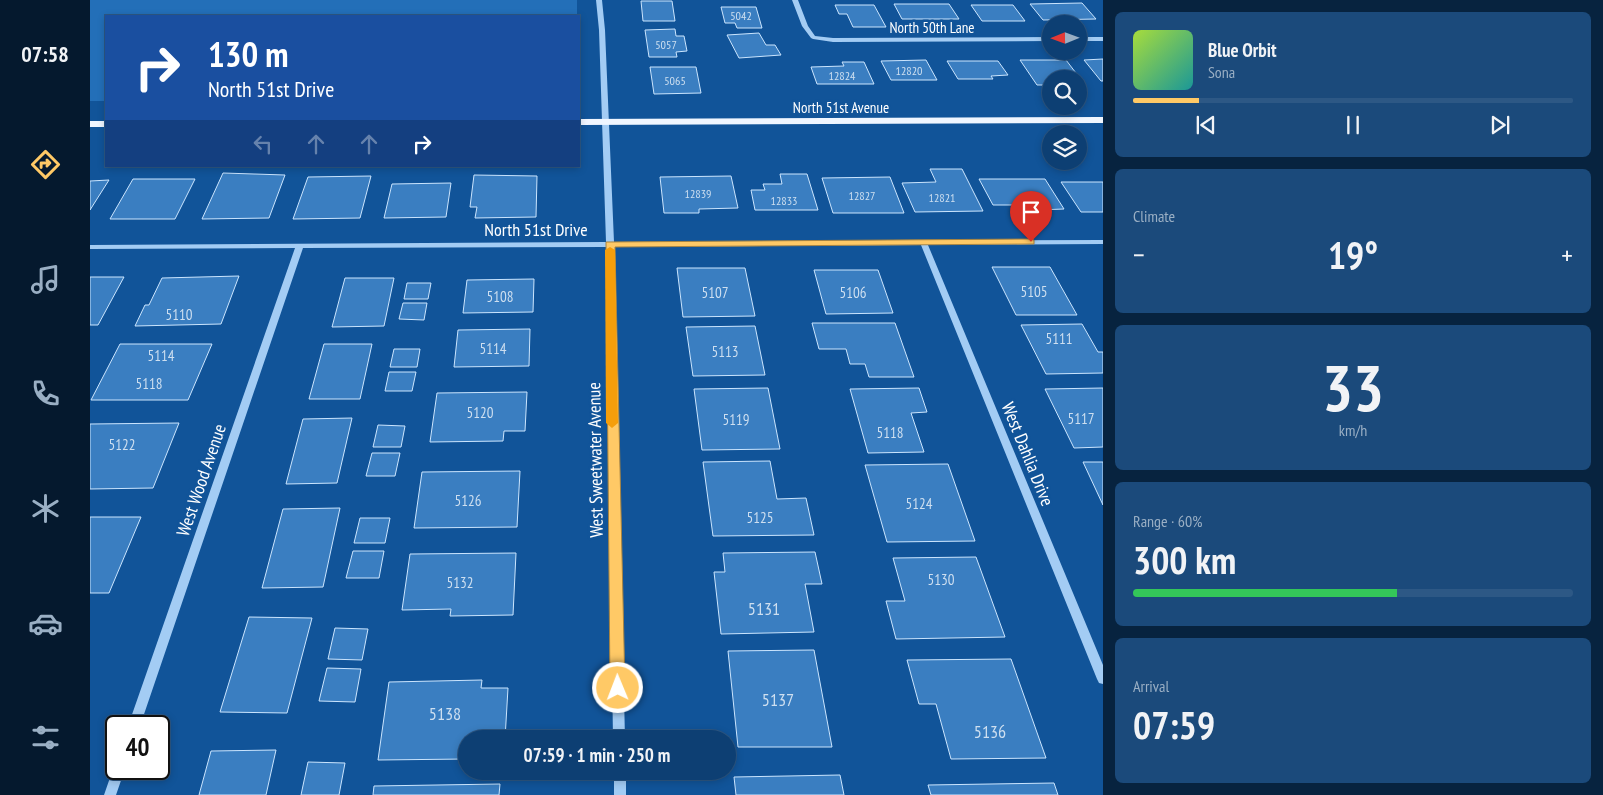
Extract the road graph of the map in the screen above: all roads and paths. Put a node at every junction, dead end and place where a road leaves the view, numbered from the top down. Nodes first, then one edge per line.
1 (599, 0) edge
2 (795, 0) edge
3 (813, 37) joint
4 (1042, 39) edge
5 (1088, 39) edge
6 (1103, 39) edge
7 (1103, 120) edge
8 (580, 122) edge
9 (604, 122) junction
10 (90, 124) edge
11 (105, 124) edge
12 (923, 242) junction
13 (1103, 242) edge
14 (610, 244) junction
15 (300, 245) junction
16 (90, 247) edge
17 (1103, 679) edge
18 (138, 715) edge
19 (619, 730) edge
20 (116, 780) edge
21 (620, 780) edge
22 (110, 795) edge
23 (620, 795) edge

1 - 9 street, West Sweetwater Avenue
2 - 3 street
3 - 4 street, North 50th Lane
5 - 6 street
7 - 9 main road, North 51st Avenue
8 - 9 main road, North 51st Avenue
9 - 14 street, West Sweetwater Avenue
10 - 11 main road
12 - 13 street, North 51st Drive
12 - 14 street, North 51st Drive
12 - 17 street, West Dahlia Drive
14 - 15 street, North 51st Drive
14 - 19 street, West Sweetwater Avenue
15 - 16 street, North 51st Drive
15 - 18 street, West Wood Avenue
20 - 22 street
21 - 23 street

